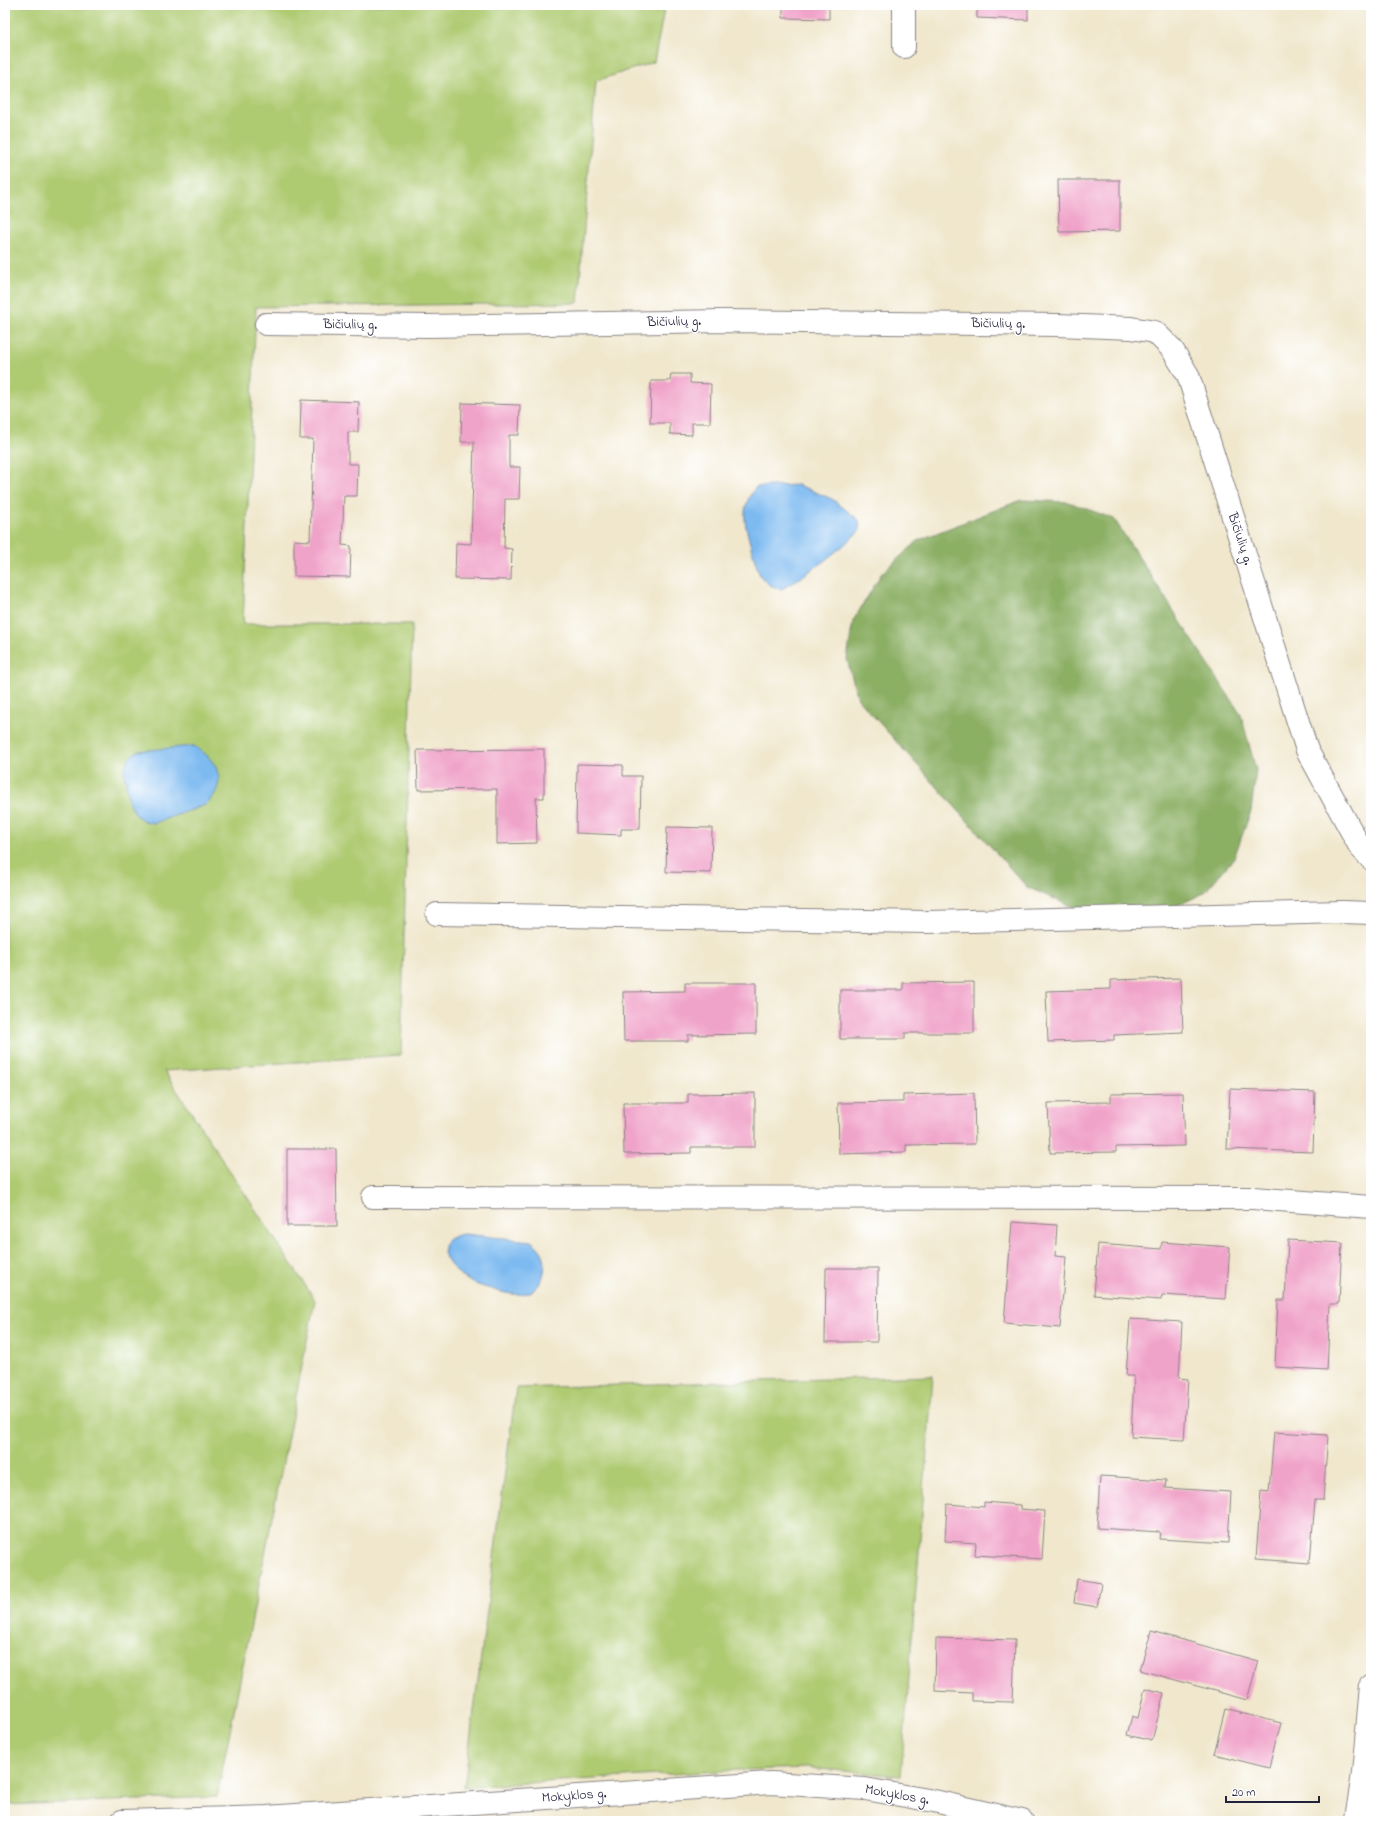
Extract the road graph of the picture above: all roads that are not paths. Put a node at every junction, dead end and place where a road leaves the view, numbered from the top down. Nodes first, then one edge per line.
1 (904, 5) edge
2 (904, 47) dead end
3 (266, 324) dead end
4 (1371, 859) edge
5 (1371, 913) edge
6 (437, 914) dead end
7 (373, 1197) dead end
8 (1371, 1208) edge
9 (1371, 1684) edge
10 (266, 1819) edge
11 (122, 1821) edge
12 (1022, 1821) edge
13 (1356, 1821) edge

1 - 2 street
3 - 4 street, Bičiulių g.
5 - 6 street
7 - 8 street
9 - 13 street
10 - 11 street, Mokyklos g.
10 - 12 street, Mokyklos g.

